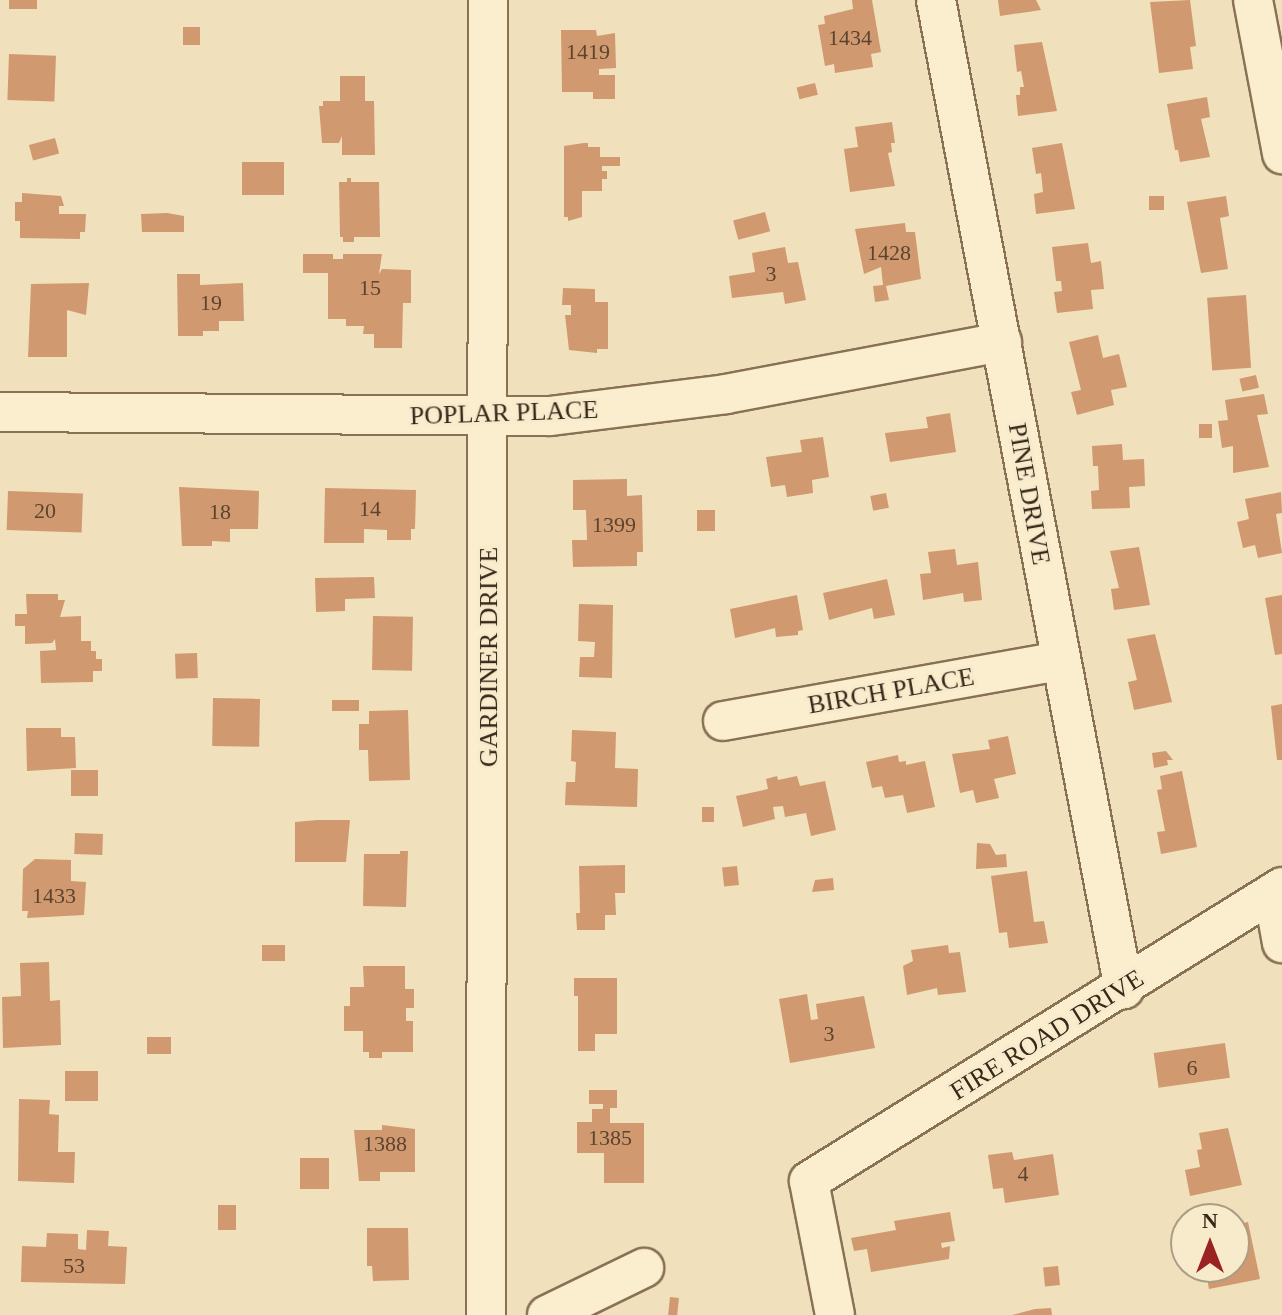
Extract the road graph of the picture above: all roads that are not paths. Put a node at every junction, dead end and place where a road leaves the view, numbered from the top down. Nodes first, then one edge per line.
1 (488, 0) edge
2 (936, 0) edge
3 (1253, 0) edge
4 (1282, 154) edge
5 (1002, 342) junction
6 (0, 412) edge
7 (490, 418) junction
8 (1059, 661) junction
9 (723, 721) dead end
10 (1277, 890) edge
11 (1282, 943) edge
12 (1124, 989) junction
13 (644, 1268) dead end
14 (486, 1315) edge
15 (547, 1315) edge
16 (835, 1315) edge

1 - 7 street, GARDINER DRIVE
2 - 5 street, PINE DRIVE
3 - 4 street
5 - 7 street, POPLAR PLACE
5 - 8 street, PINE DRIVE
6 - 7 street, POPLAR PLACE
7 - 14 street, GARDINER DRIVE
8 - 9 street, BIRCH PLACE
8 - 12 street, PINE DRIVE
10 - 11 street
10 - 12 street, FIRE ROAD DRIVE
12 - 16 street, FIRE ROAD DRIVE
13 - 15 street

